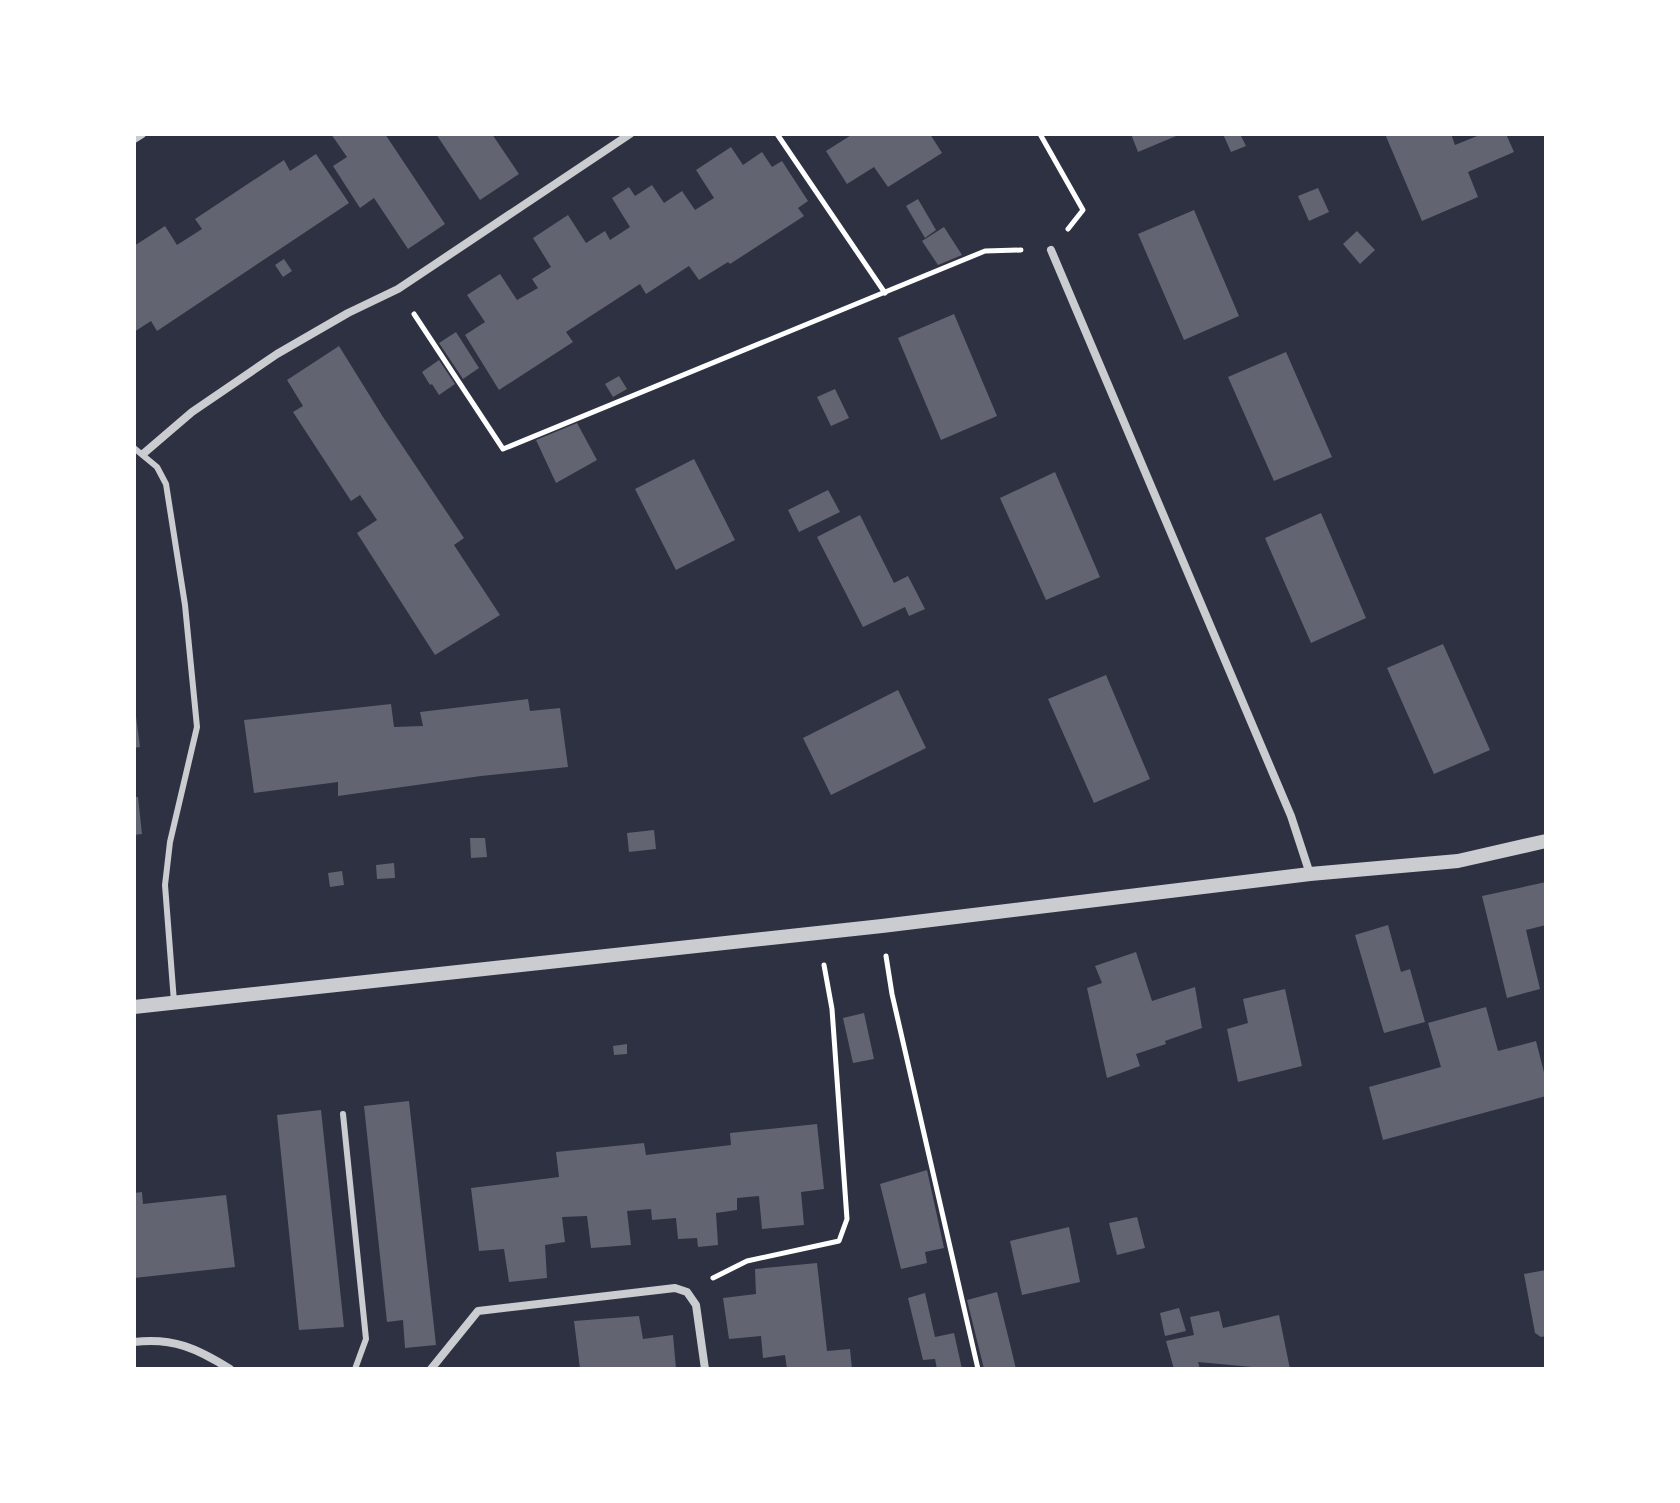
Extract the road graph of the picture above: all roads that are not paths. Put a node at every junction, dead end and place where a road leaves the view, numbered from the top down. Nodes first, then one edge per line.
1 (142, 134) edge
2 (630, 134) edge
3 (134, 139) edge
4 (1051, 250) road end
5 (134, 448) edge
6 (143, 454) junction
7 (1546, 841) edge
8 (1310, 874) junction
9 (174, 1003) junction
10 (134, 1007) edge
11 (343, 1114) dead end
12 (134, 1342) edge
13 (230, 1369) edge
14 (355, 1369) edge
15 (431, 1369) edge
16 (705, 1369) edge

1 - 3 street
2 - 6 street
4 - 8 street
5 - 6 lane
6 - 9 lane
7 - 8 street
8 - 9 street
9 - 10 street
11 - 14 lane
12 - 13 street
15 - 16 street

